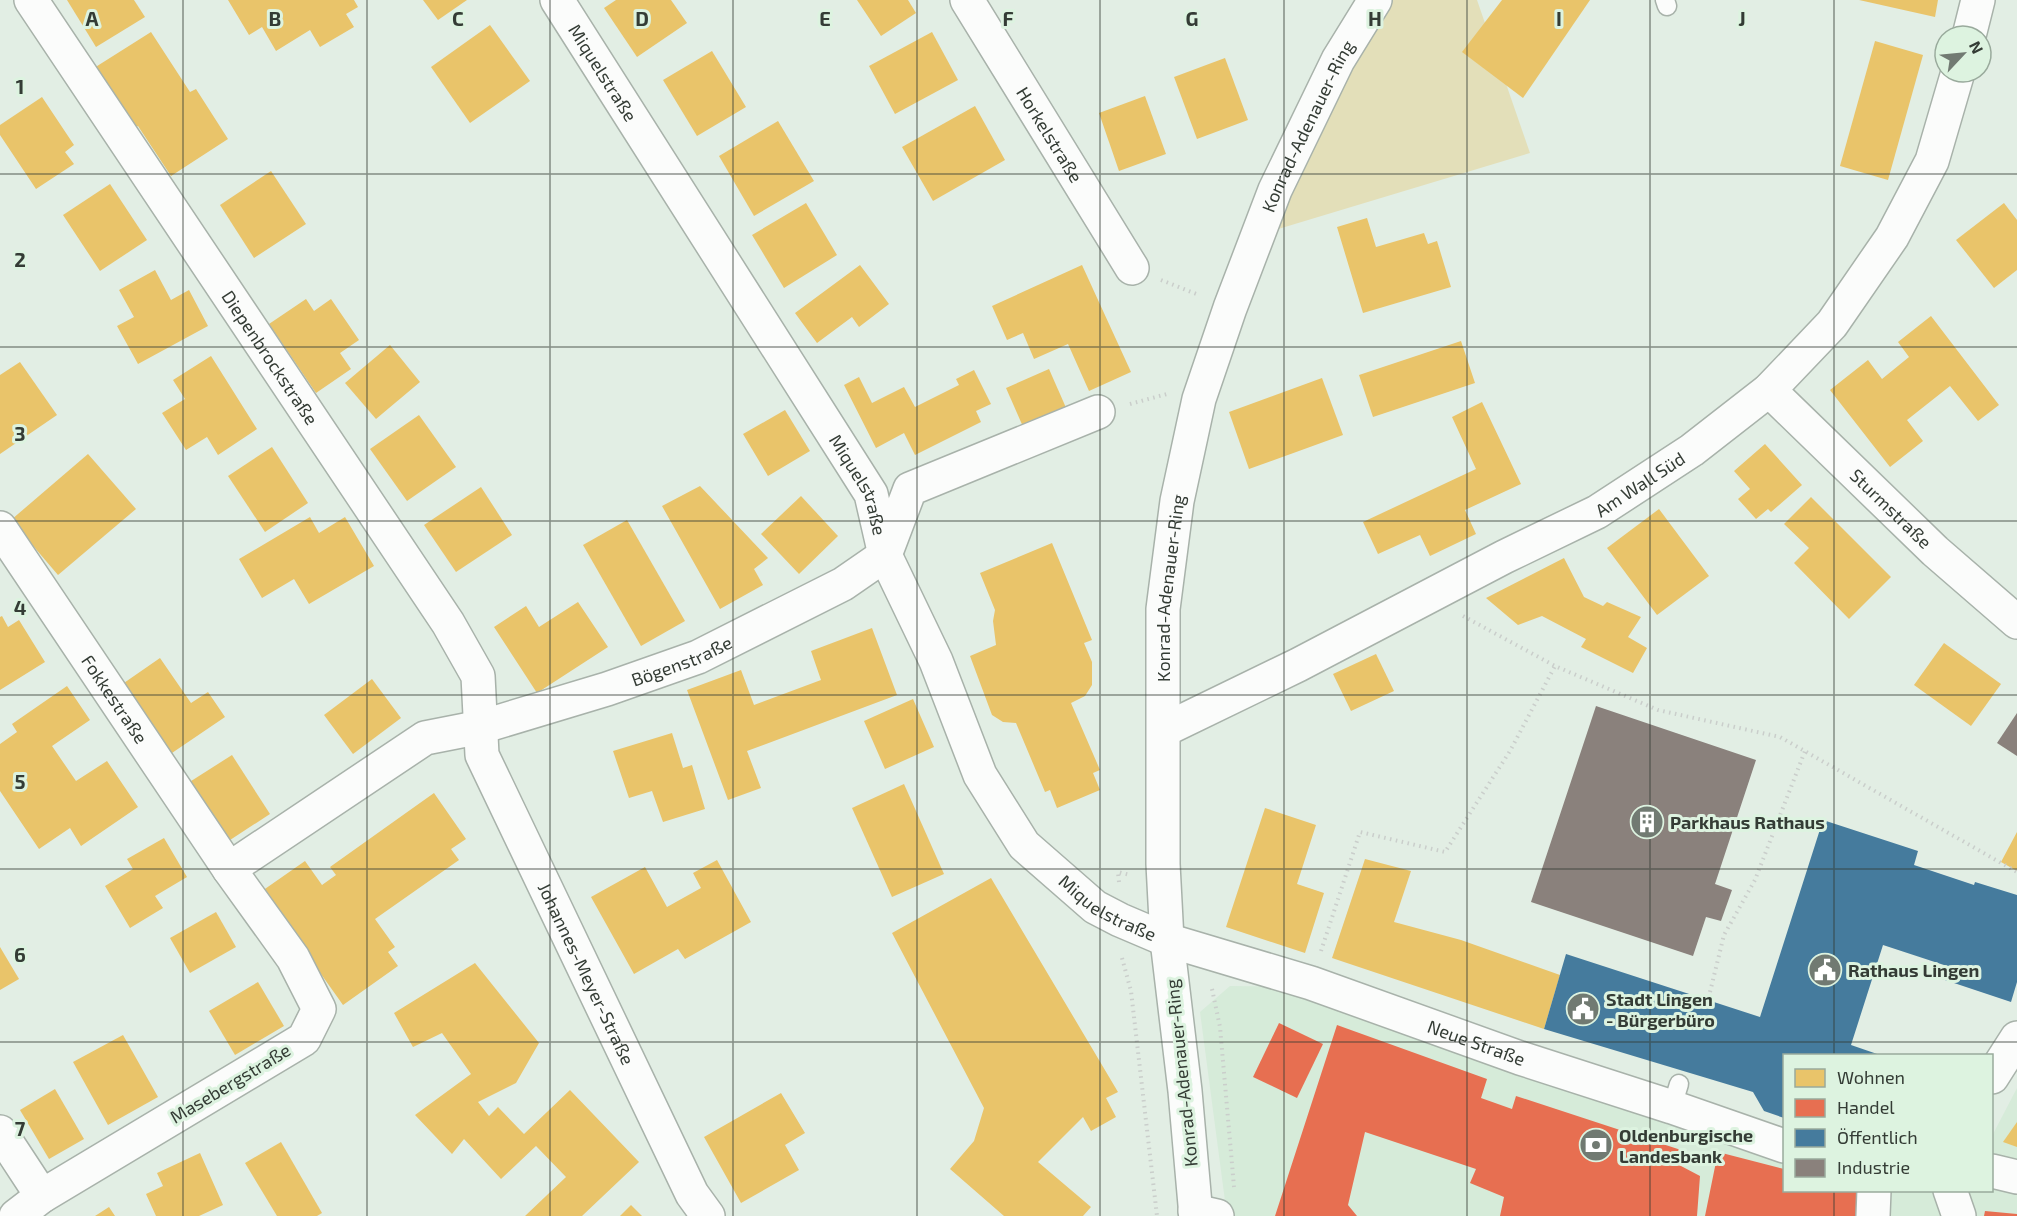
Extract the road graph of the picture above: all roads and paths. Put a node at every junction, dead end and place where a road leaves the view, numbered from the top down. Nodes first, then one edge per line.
1 (31, 0) edge
2 (557, 0) edge
3 (967, 0) edge
4 (1375, 0) edge
5 (1978, 0) edge
6 (1972, 24) edge
7 (1954, 84) edge
8 (1132, 268) joint
9 (1230, 308) junction
10 (1204, 385) junction
11 (1769, 390) junction
12 (1098, 412) joint
13 (0, 528) edge
14 (885, 555) junction
15 (1428, 598) junction
16 (2017, 622) edge
17 (1555, 666) junction
18 (481, 727) junction
19 (1164, 730) junction
20 (1805, 751) junction
21 (229, 868) junction
22 (2017, 872) edge
23 (1167, 940) junction
24 (1203, 951) junction
25 (1121, 956) dead end
26 (1311, 983) junction
27 (1710, 992) dead end
28 (2017, 1038) edge
29 (1993, 1075) edge
30 (0, 1132) edge
31 (1783, 1145) edge
32 (1993, 1171) edge
33 (2017, 1177) edge
34 (1874, 1192) edge
35 (1950, 1192) edge
36 (42, 1196) junction
37 (1211, 1209) edge
38 (16, 1216) edge
39 (708, 1216) edge
40 (1157, 1216) edge
41 (1873, 1216) edge
42 (1959, 1216) edge

1 - 18 street, Diepenbrockstraße
2 - 14 street, Miquelstraße
3 - 8 street, Horkelstraße
4 - 9 street, Konrad-Adenauer-Ring
5 - 6 street
7 - 11 street, Am Wall Süd
8 - 9 path
9 - 10 street, Konrad-Adenauer-Ring
10 - 12 path
10 - 19 street, Konrad-Adenauer-Ring
11 - 15 street, Am Wall Süd
11 - 16 street, Sturmstraße
12 - 14 street
13 - 21 street, Fokkestraße
14 - 18 street, Bögenstraße
14 - 23 street, Miquelstraße
15 - 17 path
15 - 19 street, Am Wall Süd
17 - 20 path
17 - 26 path
18 - 21 street, Bögenstraße
18 - 39 street, Johannes-Meyer-Straße
19 - 23 street, Konrad-Adenauer-Ring
20 - 22 path
20 - 27 path
21 - 36 street, Masebergstraße
23 - 24 street, Neue Straße
23 - 37 street, Konrad-Adenauer-Ring
24 - 26 street, Neue Straße
24 - 37 path
25 - 40 path
26 - 31 street, Neue Straße
28 - 29 street
30 - 36 street
32 - 33 street
34 - 41 street
35 - 42 street
36 - 38 street, Masebergstraße

